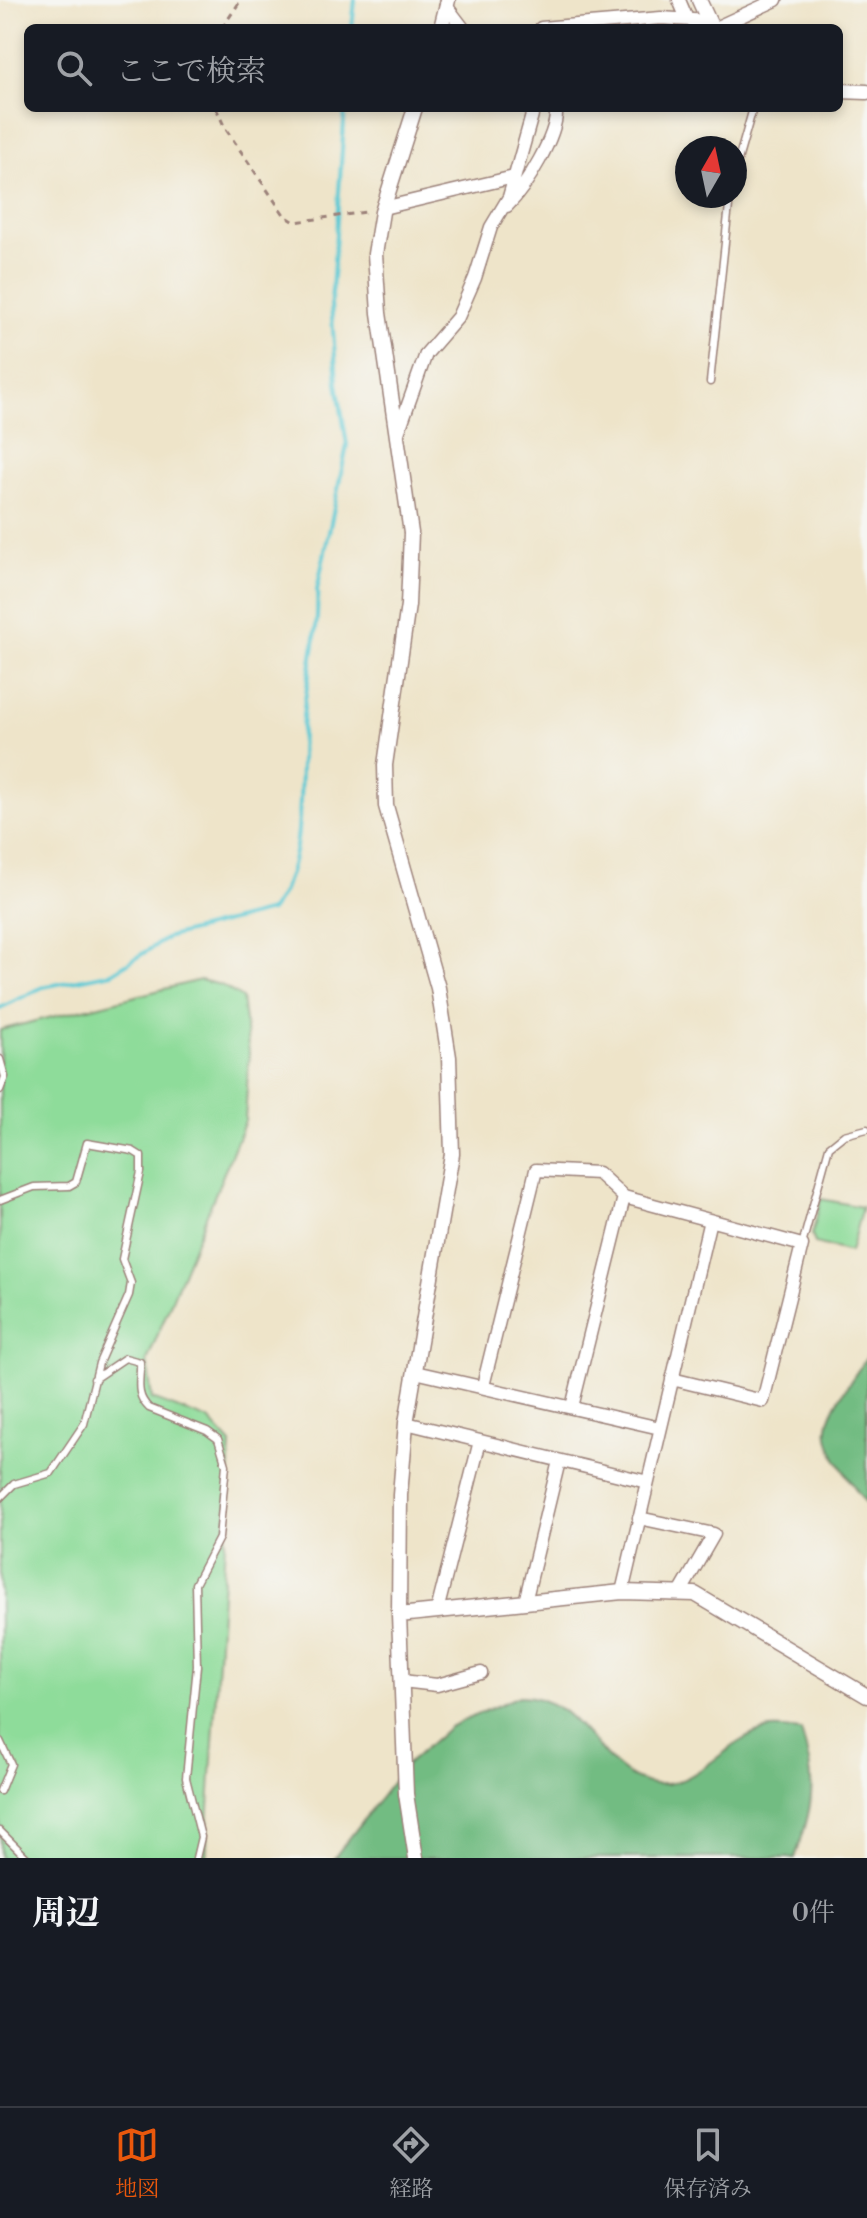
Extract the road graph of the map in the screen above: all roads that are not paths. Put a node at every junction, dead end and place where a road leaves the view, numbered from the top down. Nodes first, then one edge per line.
1 (679, 0) edge
2 (699, 0) edge
3 (776, 0) edge
4 (447, 4) edge
5 (687, 19) junction
6 (442, 24) edge
7 (460, 24) edge
8 (589, 24) edge
9 (705, 24) edge
10 (711, 24) edge
11 (717, 24) edge
12 (843, 91) edge
13 (867, 92) edge
14 (414, 112) edge
15 (533, 112) edge
16 (556, 112) edge
17 (752, 112) edge
18 (745, 136) edge
19 (514, 177) junction
20 (729, 208) edge
21 (382, 210) junction
22 (499, 214) junction
23 (710, 382) dead end
24 (398, 433) junction
25 (0, 1059) edge
26 (0, 1090) edge
27 (867, 1129) edge
28 (624, 1197) junction
29 (0, 1200) edge
30 (710, 1220) junction
31 (802, 1245) junction
32 (415, 1372) junction
33 (94, 1379) junction
34 (672, 1379) junction
35 (483, 1386) junction
36 (572, 1407) junction
37 (406, 1423) junction
38 (660, 1428) junction
39 (480, 1441) junction
40 (559, 1461) junction
41 (648, 1482) junction
42 (0, 1498) edge
43 (639, 1518) junction
44 (622, 1592) junction
45 (680, 1593) junction
46 (525, 1602) junction
47 (437, 1611) junction
48 (399, 1615) junction
49 (481, 1673) dead end
50 (402, 1681) junction
51 (867, 1696) edge
52 (0, 1741) edge
53 (0, 1791) edge
54 (0, 1831) edge
55 (27, 1858) edge
56 (196, 1858) edge
57 (416, 1858) edge

1 - 5 street
2 - 10 street
3 - 11 street
4 - 6 street
4 - 7 street
5 - 8 street
5 - 9 street
12 - 13 street
14 - 21 street
15 - 19 street
16 - 22 street
17 - 18 lane
19 - 21 street
19 - 22 street
20 - 23 lane
21 - 24 street
22 - 24 street
24 - 32 street
25 - 26 lane
27 - 31 lane
28 - 30 street
28 - 35 street
28 - 36 street
29 - 33 lane
30 - 31 street
30 - 34 street
31 - 34 street
32 - 35 street
32 - 37 street
33 - 42 lane
33 - 56 lane
34 - 38 street
35 - 36 street
36 - 38 street
37 - 39 street
37 - 48 street
38 - 41 street
39 - 40 street
39 - 47 street
40 - 41 street
40 - 46 street
41 - 43 street
43 - 44 street
43 - 45 street
44 - 45 street
44 - 46 street
45 - 51 street
46 - 47 street
47 - 48 street
48 - 50 street
49 - 50 street
50 - 57 street
52 - 53 lane
54 - 55 lane

